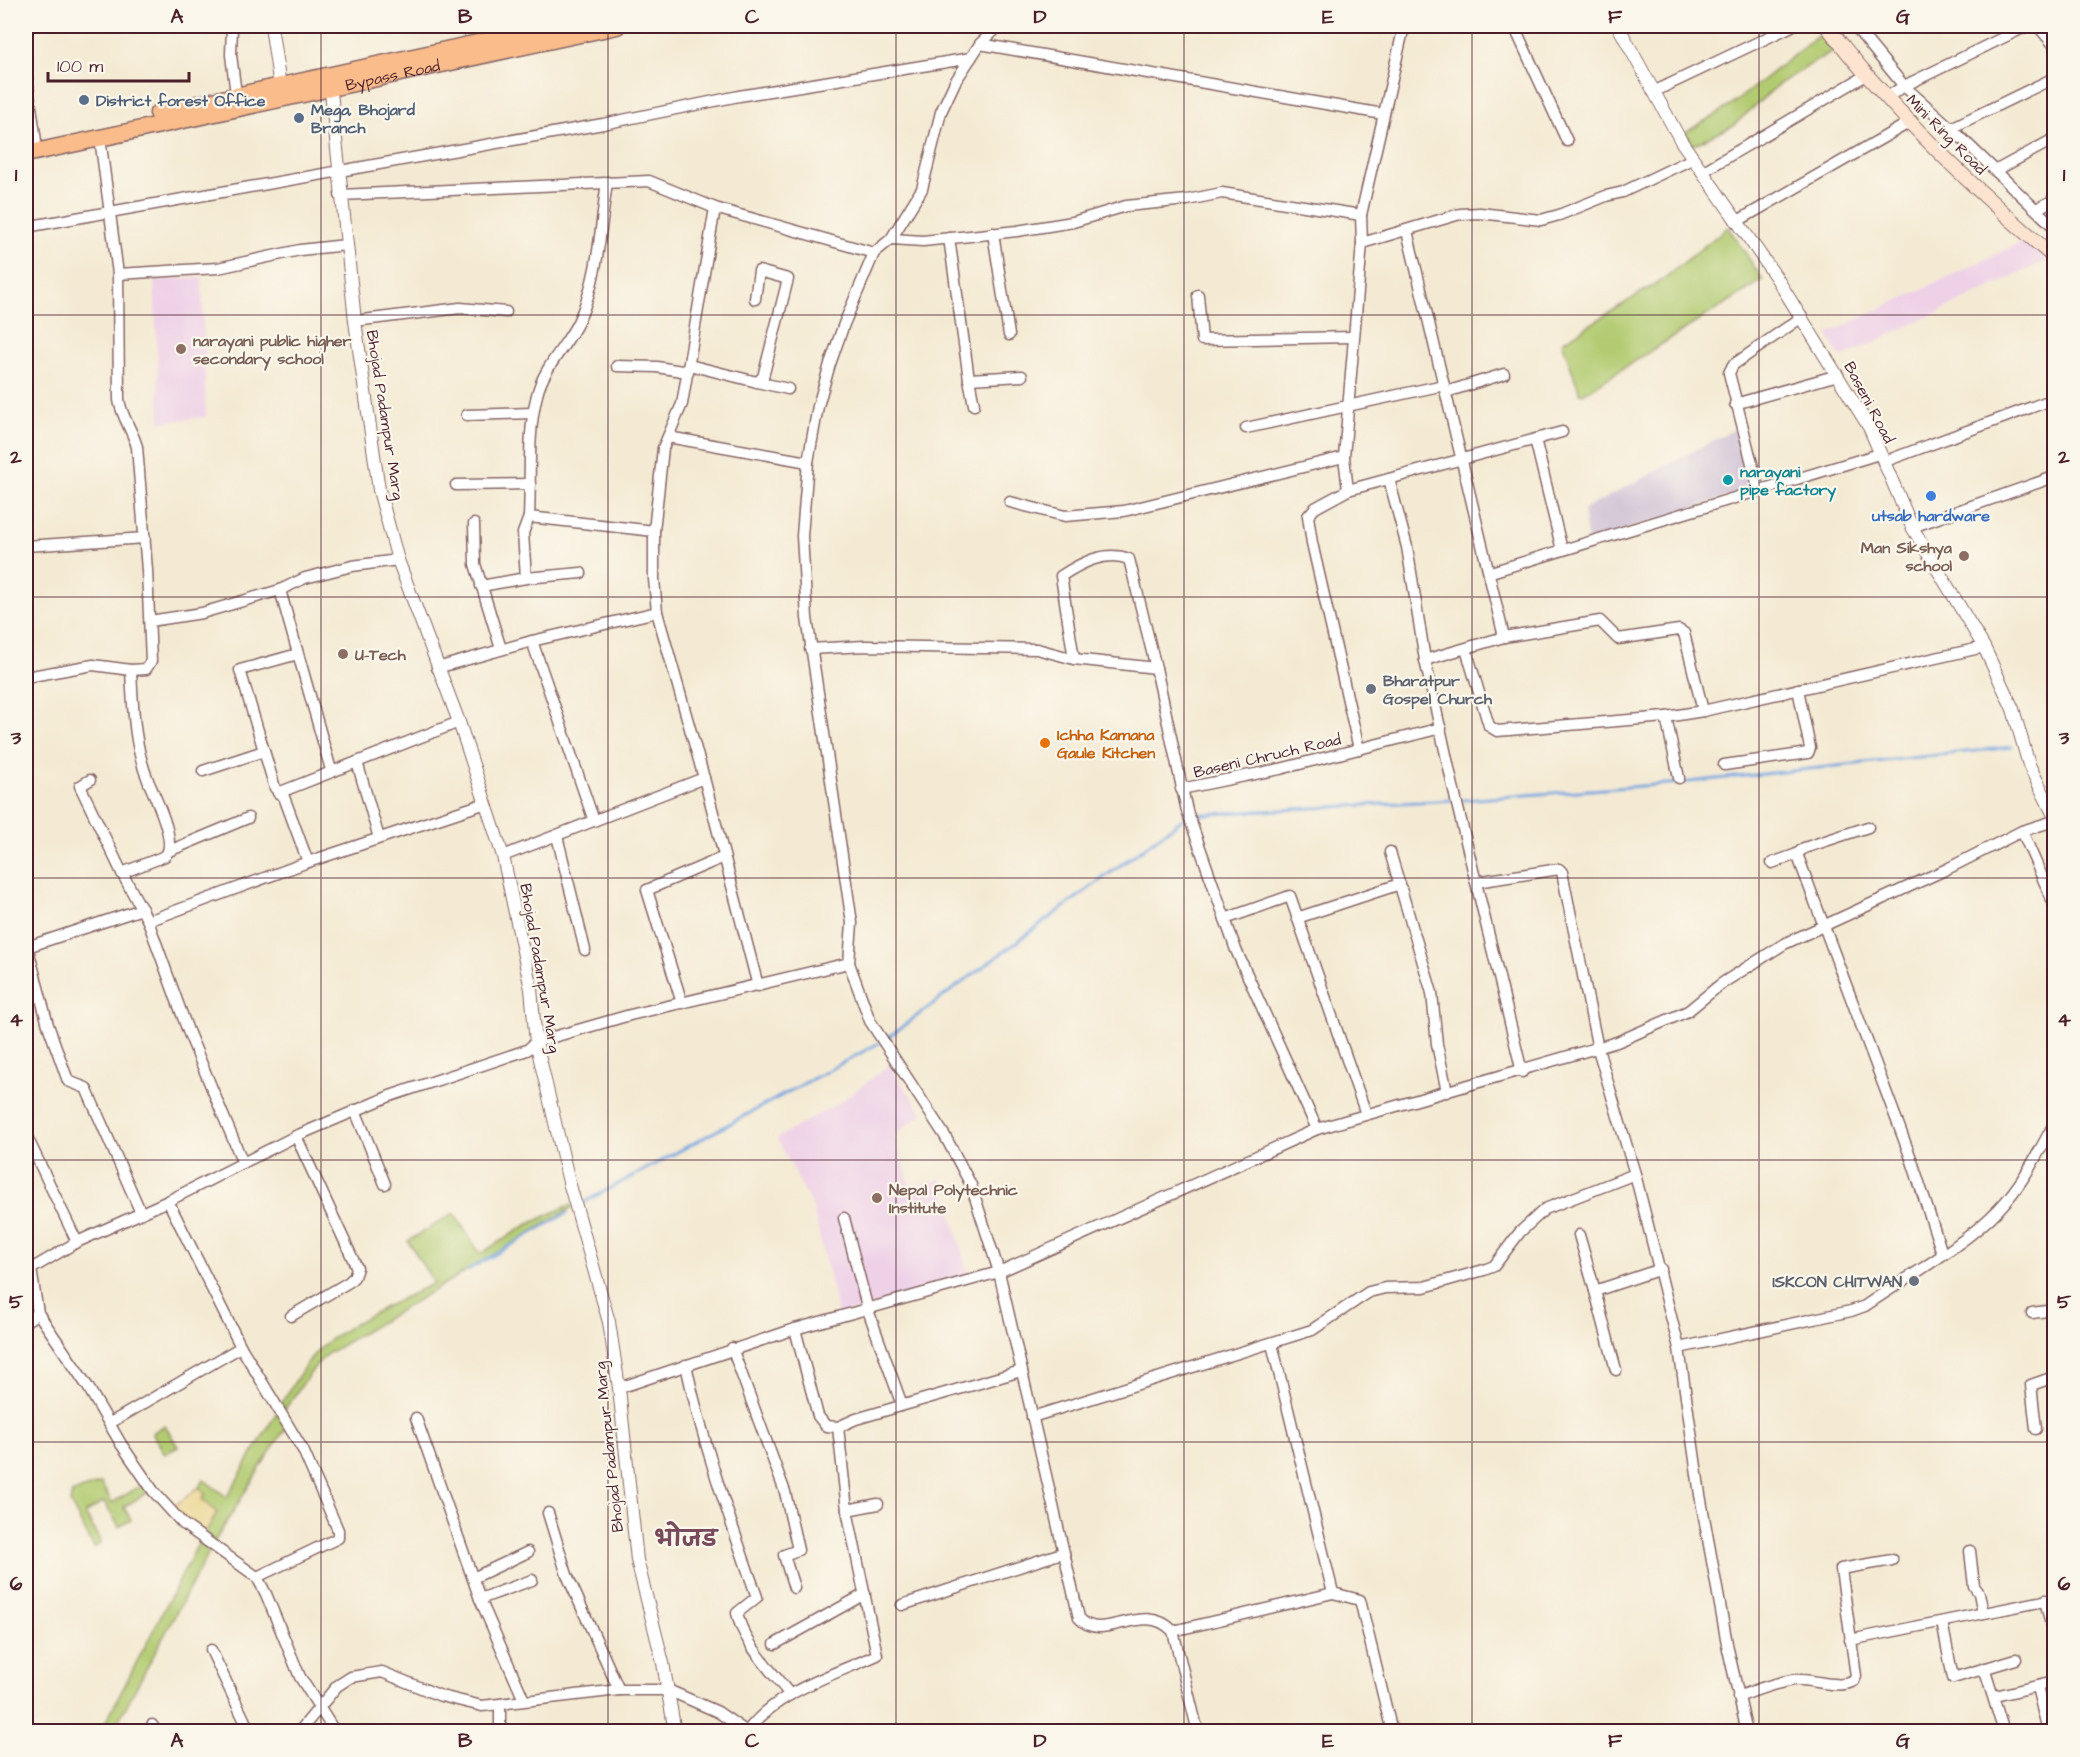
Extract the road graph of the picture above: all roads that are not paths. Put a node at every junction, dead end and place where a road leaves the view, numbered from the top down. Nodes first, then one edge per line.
1 (232, 26) edge
2 (271, 26) edge
3 (556, 26) edge
4 (617, 26) edge
5 (999, 26) edge
6 (1404, 26) edge
7 (1514, 26) edge
8 (1618, 26) edge
9 (1792, 26) edge
10 (1827, 26) edge
11 (1872, 26) edge
12 (2027, 26) edge
13 (2038, 26) edge
14 (1856, 27) edge
15 (520, 35) edge
16 (980, 44) junction
17 (2055, 45) edge
18 (971, 58) junction
19 (26, 73) edge
20 (1868, 75) junction
21 (2055, 78) edge
22 (330, 81) junction
23 (1902, 87) junction
24 (281, 91) junction
25 (1653, 92) junction
26 (236, 94) junction
27 (1889, 98) junction
28 (1383, 114) junction
29 (1912, 121) junction
30 (1951, 128) junction
31 (100, 138) junction
32 (2055, 139) edge
33 (1567, 141) dead end
34 (31, 142) edge
35 (26, 154) edge
36 (1692, 159) junction
37 (1995, 171) junction
38 (337, 172) junction
39 (1702, 172) junction
40 (607, 182) junction
41 (340, 195) junction
42 (2055, 200) edge
43 (715, 208) junction
44 (2036, 209) junction
45 (111, 210) junction
46 (1361, 215) junction
47 (1736, 222) junction
48 (26, 227) edge
49 (2055, 227) edge
50 (1407, 231) junction
51 (993, 233) junction
52 (949, 238) junction
53 (891, 239) junction
54 (1362, 243) junction
55 (346, 245) junction
56 (874, 253) junction
57 (2055, 257) edge
58 (118, 274) junction
59 (1198, 295) dead end
60 (755, 299) dead end
61 (506, 312) dead end
62 (1802, 317) junction
63 (355, 321) junction
64 (1009, 335) dead end
65 (1353, 338) junction
66 (617, 366) dead end
67 (689, 369) junction
68 (1504, 374) dead end
69 (1838, 375) junction
70 (1022, 376) dead end
71 (969, 378) junction
72 (757, 382) junction
73 (1445, 389) junction
74 (788, 390) dead end
75 (2055, 399) edge
76 (1735, 404) junction
77 (974, 405) dead end
78 (1347, 408) junction
79 (532, 413) junction
80 (467, 415) dead end
81 (1246, 428) dead end
82 (1562, 432) dead end
83 (668, 437) junction
84 (1535, 439) junction
85 (1344, 457) junction
86 (1463, 458) junction
87 (1881, 458) junction
88 (808, 462) junction
89 (2055, 477) edge
90 (1389, 480) junction
91 (530, 484) junction
92 (456, 485) dead end
93 (1348, 490) junction
94 (1759, 491) junction
95 (1010, 502) dead end
96 (529, 517) junction
97 (474, 524) dead end
98 (1912, 527) junction
99 (654, 531) junction
100 (145, 538) junction
101 (26, 546) edge
102 (1562, 550) junction
103 (398, 560) junction
104 (1491, 572) junction
105 (581, 573) dead end
106 (526, 578) junction
107 (481, 586) junction
108 (280, 590) junction
109 (657, 612) junction
110 (150, 621) junction
111 (1504, 637) junction
112 (532, 641) junction
113 (1984, 647) junction
114 (501, 649) junction
115 (810, 649) junction
116 (1466, 649) junction
117 (298, 654) junction
118 (1074, 659) junction
119 (1425, 660) junction
120 (437, 668) junction
121 (1156, 668) junction
122 (132, 670) junction
123 (26, 676) edge
124 (1798, 689) junction
125 (1703, 711) junction
126 (1666, 717) junction
127 (459, 722) junction
128 (1441, 728) junction
129 (1359, 749) junction
130 (264, 751) junction
131 (357, 762) junction
132 (1724, 765) dead end
133 (331, 770) junction
134 (203, 771) dead end
135 (704, 778) junction
136 (1679, 778) dead end
137 (90, 780) dead end
138 (1181, 789) junction
139 (278, 793) junction
140 (486, 803) junction
141 (2055, 815) edge
142 (248, 818) dead end
143 (594, 821) junction
144 (2055, 821) edge
145 (1868, 827) dead end
146 (2022, 831) junction
147 (557, 836) junction
148 (380, 838) junction
149 (169, 851) junction
150 (1390, 852) dead end
151 (1797, 854) junction
152 (503, 856) junction
153 (724, 857) junction
154 (308, 862) junction
155 (1772, 863) dead end
156 (122, 873) junction
157 (1476, 882) junction
158 (1400, 884) junction
159 (2055, 904) edge
160 (141, 909) junction
161 (1298, 918) junction
162 (1225, 919) junction
163 (148, 921) junction
164 (1822, 927) junction
165 (26, 945) edge
166 (585, 950) dead end
167 (849, 963) junction
168 (30, 979) edge
169 (758, 986) junction
170 (682, 1003) junction
171 (536, 1042) junction
172 (1598, 1049) junction
173 (1522, 1071) junction
174 (1447, 1092) junction
175 (355, 1110) junction
176 (1366, 1114) junction
177 (2055, 1124) edge
178 (1317, 1129) junction
179 (26, 1135) edge
180 (297, 1136) junction
181 (243, 1163) junction
182 (1635, 1174) junction
183 (385, 1184) dead end
184 (168, 1201) junction
185 (141, 1213) junction
186 (844, 1218) dead end
187 (1579, 1235) dead end
188 (77, 1242) junction
189 (1942, 1253) junction
190 (28, 1264) edge
191 (1660, 1269) junction
192 (999, 1272) junction
193 (1595, 1291) junction
194 (868, 1310) junction
195 (2055, 1310) edge
196 (38, 1313) junction
197 (2032, 1313) dead end
198 (291, 1316) dead end
199 (26, 1321) edge
200 (795, 1329) junction
201 (1272, 1344) junction
202 (241, 1347) junction
203 (732, 1348) junction
204 (1679, 1348) junction
205 (686, 1365) junction
206 (1616, 1370) dead end
207 (1021, 1371) junction
208 (2055, 1377) edge
209 (619, 1388) junction
210 (903, 1406) junction
211 (1032, 1417) junction
212 (416, 1418) dead end
213 (110, 1423) junction
214 (838, 1427) junction
215 (2036, 1429) dead end
216 (878, 1504) dead end
217 (847, 1510) junction
218 (548, 1513) dead end
219 (1970, 1551) dead end
220 (528, 1552) dead end
221 (1062, 1553) junction
222 (1892, 1560) dead end
223 (257, 1577) junction
224 (473, 1578) junction
225 (532, 1580) dead end
226 (794, 1588) dead end
227 (1332, 1593) junction
228 (865, 1594) junction
229 (480, 1599) junction
230 (2050, 1599) edge
231 (902, 1605) dead end
232 (1983, 1613) junction
233 (1942, 1622) junction
234 (1173, 1631) junction
235 (2055, 1637) edge
236 (1850, 1640) junction
237 (775, 1644) dead end
238 (211, 1650) dead end
239 (2016, 1659) dead end
240 (1984, 1668) junction
241 (2055, 1682) edge
242 (2037, 1687) junction
243 (619, 1690) junction
244 (668, 1690) junction
245 (790, 1695) junction
246 (1995, 1696) junction
247 (1738, 1697) junction
248 (524, 1700) junction
249 (319, 1705) junction
250 (500, 1706) junction
251 (250, 1731) edge
252 (298, 1731) edge
253 (335, 1731) edge
254 (500, 1731) edge
255 (675, 1731) edge
256 (747, 1731) edge
257 (1198, 1731) edge
258 (1392, 1731) edge
259 (1746, 1731) edge
260 (2004, 1731) edge
261 (2048, 1731) edge

1 - 26 street
2 - 24 street
3 - 15 highway, Bypass Road
4 - 15 highway, Bypass Road
5 - 16 street
6 - 28 street
7 - 33 street
8 - 25 street, Baseni Road
9 - 25 street
10 - 20 main road, Mini Ring Road
11 - 14 street
12 - 23 street
13 - 17 street
14 - 23 street
15 - 22 highway, Bypass Road
16 - 18 street
16 - 28 street
18 - 38 street
18 - 53 street
19 - 34 street
20 - 27 main road, Mini Ring Road
20 - 39 street
21 - 30 street
22 - 24 highway, Bypass Road
22 - 38 street, Bhojad Padampur Marg
23 - 27 street
23 - 30 street
24 - 26 highway, Bypass Road
24 - 31 highway, Bypass Road
25 - 36 street, Baseni Road
26 - 34 highway, Bypass Road
27 - 29 main road, Mini Ring Road
28 - 46 street
29 - 47 street
29 - 57 main road, Mini Ring Road
30 - 37 street
31 - 35 highway, Bypass Road
31 - 45 street
32 - 37 street
36 - 39 street, Baseni Road
36 - 50 street
37 - 44 street
38 - 41 street, Bhojad Padampur Marg
38 - 45 street
39 - 47 street, Baseni Road
40 - 41 street
40 - 43 street
40 - 79 street
41 - 55 street, Bhojad Padampur Marg
42 - 44 street
43 - 56 street
43 - 67 street
44 - 49 street
45 - 48 street
45 - 58 street
46 - 51 street
46 - 54 street
47 - 62 street, Baseni Road
50 - 54 street
50 - 73 street
51 - 52 street
51 - 64 street
52 - 53 street
52 - 71 street
53 - 56 street
54 - 65 street
55 - 58 street
55 - 63 street, Bhojad Padampur Marg
56 - 88 street
58 - 100 street
59 - 65 street
60 - 72 street
61 - 63 street
62 - 69 street, Baseni Road
62 - 76 street
63 - 103 street, Bhojad Padampur Marg
65 - 78 street
66 - 67 street
67 - 72 street
67 - 83 street
68 - 73 street
69 - 76 street
69 - 87 street, Baseni Road
70 - 71 street
71 - 77 street
72 - 74 street
73 - 78 street
73 - 86 street
75 - 87 street
76 - 94 street
78 - 81 street
78 - 85 street
79 - 80 street
79 - 91 street
82 - 84 street
83 - 88 street
83 - 99 street
84 - 86 street
84 - 102 street
85 - 93 street
85 - 95 street
86 - 90 street
86 - 104 street
87 - 94 street
87 - 98 street, Baseni Road
88 - 115 street
89 - 98 street
90 - 93 street
90 - 119 street
91 - 92 street
91 - 96 street
93 - 129 street, Baseni Chruch Road
94 - 102 street
96 - 99 street
96 - 106 street
97 - 107 street
98 - 113 street, Baseni Road
99 - 109 street
100 - 101 street
100 - 110 street
102 - 104 street
103 - 108 street
103 - 120 street, Bhojad Padampur Marg
104 - 111 street
105 - 106 street
106 - 107 street
107 - 114 street
108 - 110 street
108 - 117 street
109 - 112 street
109 - 135 street
110 - 122 street
111 - 116 street
111 - 125 street
112 - 114 street
112 - 143 street
113 - 124 street
113 - 141 street, Baseni Road
114 - 120 street
115 - 118 street
115 - 167 street
116 - 119 street
116 - 126 street
117 - 130 street
117 - 133 street
118 - 121 street
118 - 121 street
119 - 128 street
120 - 127 street, Bhojad Padampur Marg
121 - 138 street
122 - 123 street
122 - 149 street
124 - 125 street
124 - 132 street
125 - 126 street
126 - 136 street
127 - 131 street
127 - 140 street, Bhojad Padampur Marg
128 - 129 street, Baseni Chruch Road
128 - 157 street
129 - 138 street, Baseni Chruch Road
130 - 134 street
130 - 139 street
131 - 133 street
131 - 148 street
133 - 139 street
135 - 143 street
135 - 153 street
137 - 156 street
138 - 162 street
139 - 154 street
140 - 148 street
140 - 152 street, Bhojad Padampur Marg
142 - 149 street
143 - 147 street
144 - 146 street
145 - 151 street
146 - 159 street
146 - 164 street
147 - 152 street
147 - 166 street
148 - 154 street
149 - 156 street
150 - 158 street
151 - 155 street
151 - 164 street
152 - 171 street, Bhojad Padampur Marg
153 - 169 street
153 - 170 street
154 - 163 street
156 - 160 street
157 - 172 street
157 - 173 street
158 - 161 street
158 - 174 street
160 - 163 street
160 - 165 street
161 - 162 street
161 - 176 street
162 - 178 street
163 - 181 street
164 - 172 street
164 - 189 street
165 - 168 street
167 - 169 street
167 - 192 street
168 - 185 street
169 - 170 street
170 - 171 street
171 - 175 street
171 - 209 street, Bhojad Padampur Marg
172 - 173 street
172 - 182 street
173 - 174 street
174 - 176 street
175 - 180 street
175 - 183 street
176 - 178 street
177 - 189 street
178 - 192 street
179 - 188 street
180 - 181 street
180 - 198 street
181 - 184 street
182 - 191 street
182 - 201 street
184 - 185 street
184 - 202 street
185 - 188 street
186 - 194 street
187 - 193 street
188 - 190 street
189 - 204 street
190 - 196 street
191 - 193 street
191 - 204 street
192 - 194 street
192 - 207 street
193 - 206 street
194 - 200 street
194 - 210 street
195 - 197 street
196 - 199 street
196 - 213 street
200 - 203 street
200 - 214 street
201 - 211 street
201 - 227 street
202 - 213 street
202 - 223 street
203 - 205 street
203 - 226 street
204 - 247 street
205 - 209 street
205 - 245 street
207 - 210 street
207 - 211 street
208 - 215 street
209 - 244 street, Bhojad Padampur Marg
210 - 214 street
211 - 221 street
212 - 224 street
213 - 223 street
214 - 217 street
216 - 217 street
217 - 228 street
218 - 243 street
219 - 232 street
220 - 224 street
221 - 231 street
221 - 234 street
222 - 236 street
223 - 249 street
224 - 229 street
225 - 229 street
227 - 234 street
227 - 258 street
228 - 237 street
228 - 245 street
229 - 248 street
230 - 232 street
230 - 235 street
232 - 233 street
233 - 236 street
233 - 240 street
234 - 257 street
236 - 247 street
238 - 251 street
239 - 240 street
240 - 246 street
241 - 242 street
242 - 246 street
242 - 261 street
243 - 244 street
243 - 248 street
244 - 255 street, Bhojad Padampur Marg
244 - 256 street
245 - 256 street
246 - 260 street
247 - 259 street
248 - 250 street
249 - 250 street
249 - 252 street
249 - 253 street
250 - 254 street

